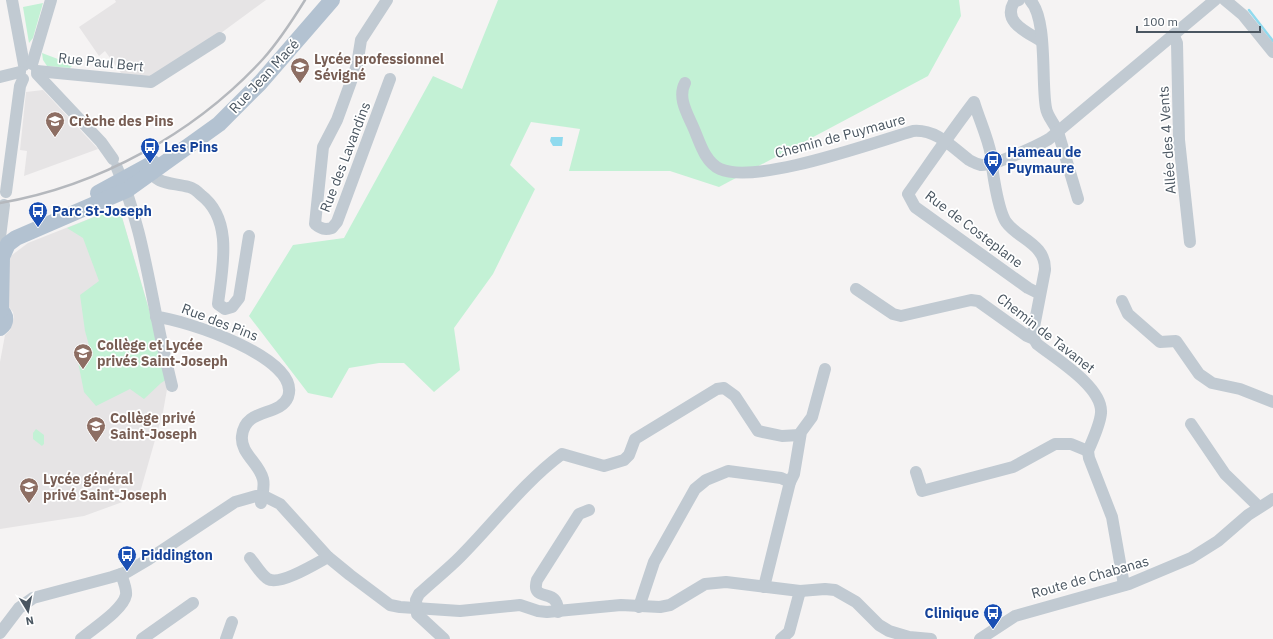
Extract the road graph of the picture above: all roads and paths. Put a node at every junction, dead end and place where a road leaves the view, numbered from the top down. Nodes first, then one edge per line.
1 (12, 0) edge
2 (51, 0) edge
3 (332, 0) edge
4 (387, 0) edge
5 (1019, 0) edge
6 (1030, 0) edge
7 (1216, 0) edge
8 (1225, 0) edge
9 (1234, 0) edge
10 (1243, 14) junction
11 (1174, 36) junction
12 (220, 38) dead end
13 (1041, 41) junction
14 (1273, 52) edge
15 (29, 71) junction
16 (0, 77) edge
17 (390, 79) dead end
18 (685, 83) dead end
19 (1058, 132) junction
20 (944, 141) junction
21 (991, 163) junction
22 (134, 171) junction
23 (6, 192) dead end
24 (1078, 200) dead end
25 (4, 205) dead end
26 (250, 236) dead end
27 (6, 238) edge
28 (1190, 242) dead end
29 (856, 289) dead end
30 (1040, 294) junction
31 (1122, 301) dead end
32 (1, 310) edge
33 (156, 317) junction
34 (0, 328) edge
35 (1034, 339) junction
36 (825, 369) dead end
37 (172, 386) dead end
38 (1273, 402) edge
39 (1191, 424) dead end
40 (800, 435) junction
41 (1088, 451) junction
42 (916, 472) dead end
43 (790, 482) junction
44 (1273, 499) edge
45 (261, 500) junction
46 (1260, 507) junction
47 (589, 510) dead end
48 (328, 556) junction
49 (250, 558) dead end
50 (120, 574) junction
51 (1124, 585) junction
52 (764, 587) junction
53 (800, 591) junction
54 (193, 603) dead end
55 (639, 607) junction
56 (416, 609) junction
57 (558, 612) junction
58 (232, 622) dead end
59 (0, 633) edge
60 (991, 635) edge
61 (790, 637) edge
62 (81, 639) edge
63 (142, 639) edge
64 (226, 639) edge
65 (444, 639) edge
66 (932, 639) edge
67 (980, 639) edge

1 - 15 street
2 - 15 street
3 - 22 main road, Rue Jean Macé
4 - 17 street, Rue des Lavandins
5 - 13 street
6 - 13 street
7 - 11 street, Chemin de Puymaure
8 - 10 street
9 - 10 street
10 - 14 street
11 - 19 street, Chemin de Puymaure
11 - 28 street, Allée des 4 Vents
12 - 15 street, Rue Paul Bert
13 - 19 street
15 - 16 street, Rue Paul Bert
15 - 22 street
15 - 23 street
18 - 20 street, Chemin de Puymaure
19 - 21 street, Chemin de Puymaure
19 - 24 street
20 - 21 street, Chemin de Puymaure
20 - 21 street
20 - 30 street, Rue de Costeplane
21 - 30 street
22 - 26 street
22 - 27 main road
22 - 27 main road
22 - 33 street
25 - 27 street
27 - 32 main road
29 - 35 street, Chemin de Tavanet
30 - 35 street
31 - 38 street
32 - 34 main road
33 - 37 street
33 - 45 street, Rue des Pins
35 - 41 street, Chemin de Tavanet
36 - 40 street
39 - 46 street
40 - 43 street
40 - 56 street
41 - 42 street
41 - 51 street
43 - 52 street
43 - 55 street
44 - 46 street, Route de Chabanas
45 - 48 street
45 - 50 street
46 - 51 street, Route de Chabanas
47 - 57 street
48 - 49 street
48 - 56 street
50 - 59 street
50 - 62 street
51 - 60 street, Route de Chabanas
52 - 53 street
52 - 55 street
53 - 61 street
53 - 66 street
54 - 63 street
55 - 57 street
56 - 57 street
56 - 65 street
58 - 64 street
60 - 67 street, Route de Chabanas

